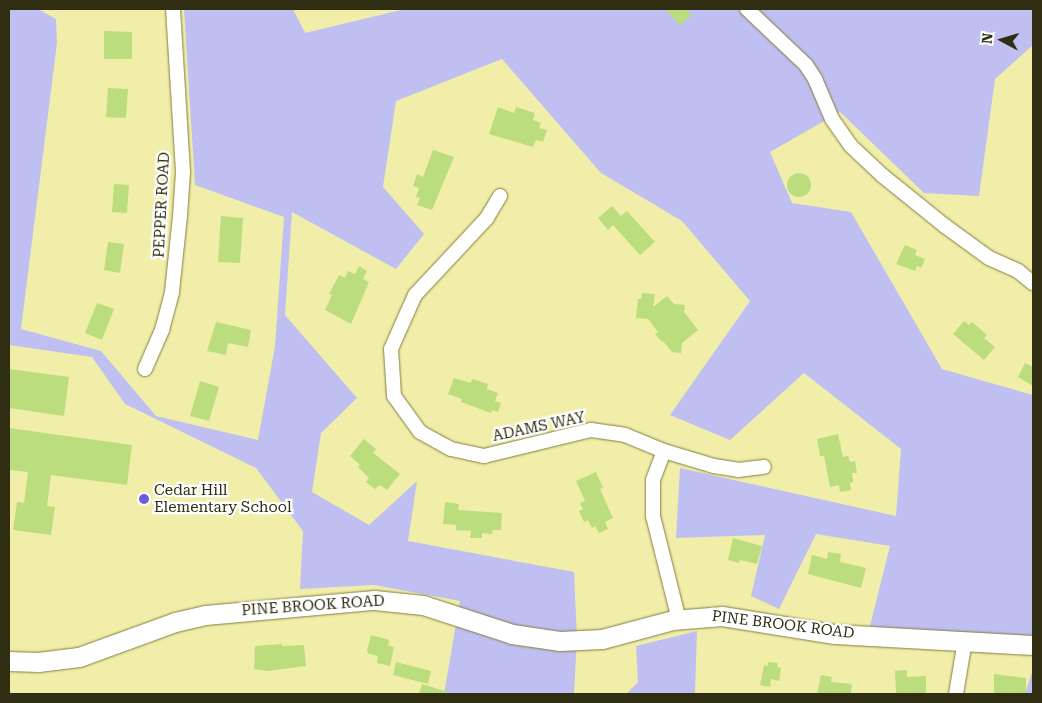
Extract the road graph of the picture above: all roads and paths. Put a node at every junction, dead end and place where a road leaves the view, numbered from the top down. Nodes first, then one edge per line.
1 (173, 9) edge
2 (747, 9) edge
3 (500, 196) dead end
4 (1033, 283) edge
5 (145, 369) dead end
6 (664, 451) junction
7 (764, 467) dead end
8 (679, 620) junction
9 (965, 640) junction
10 (1033, 644) edge
11 (9, 661) edge
12 (956, 694) edge

1 - 5 street, PEPPER ROAD
2 - 4 street
3 - 6 street, ADAMS WAY
6 - 7 street, ADAMS WAY
6 - 8 street
8 - 9 street, PINE BROOK ROAD
8 - 11 street, PINE BROOK ROAD
9 - 10 street, PINE BROOK ROAD
9 - 12 street

